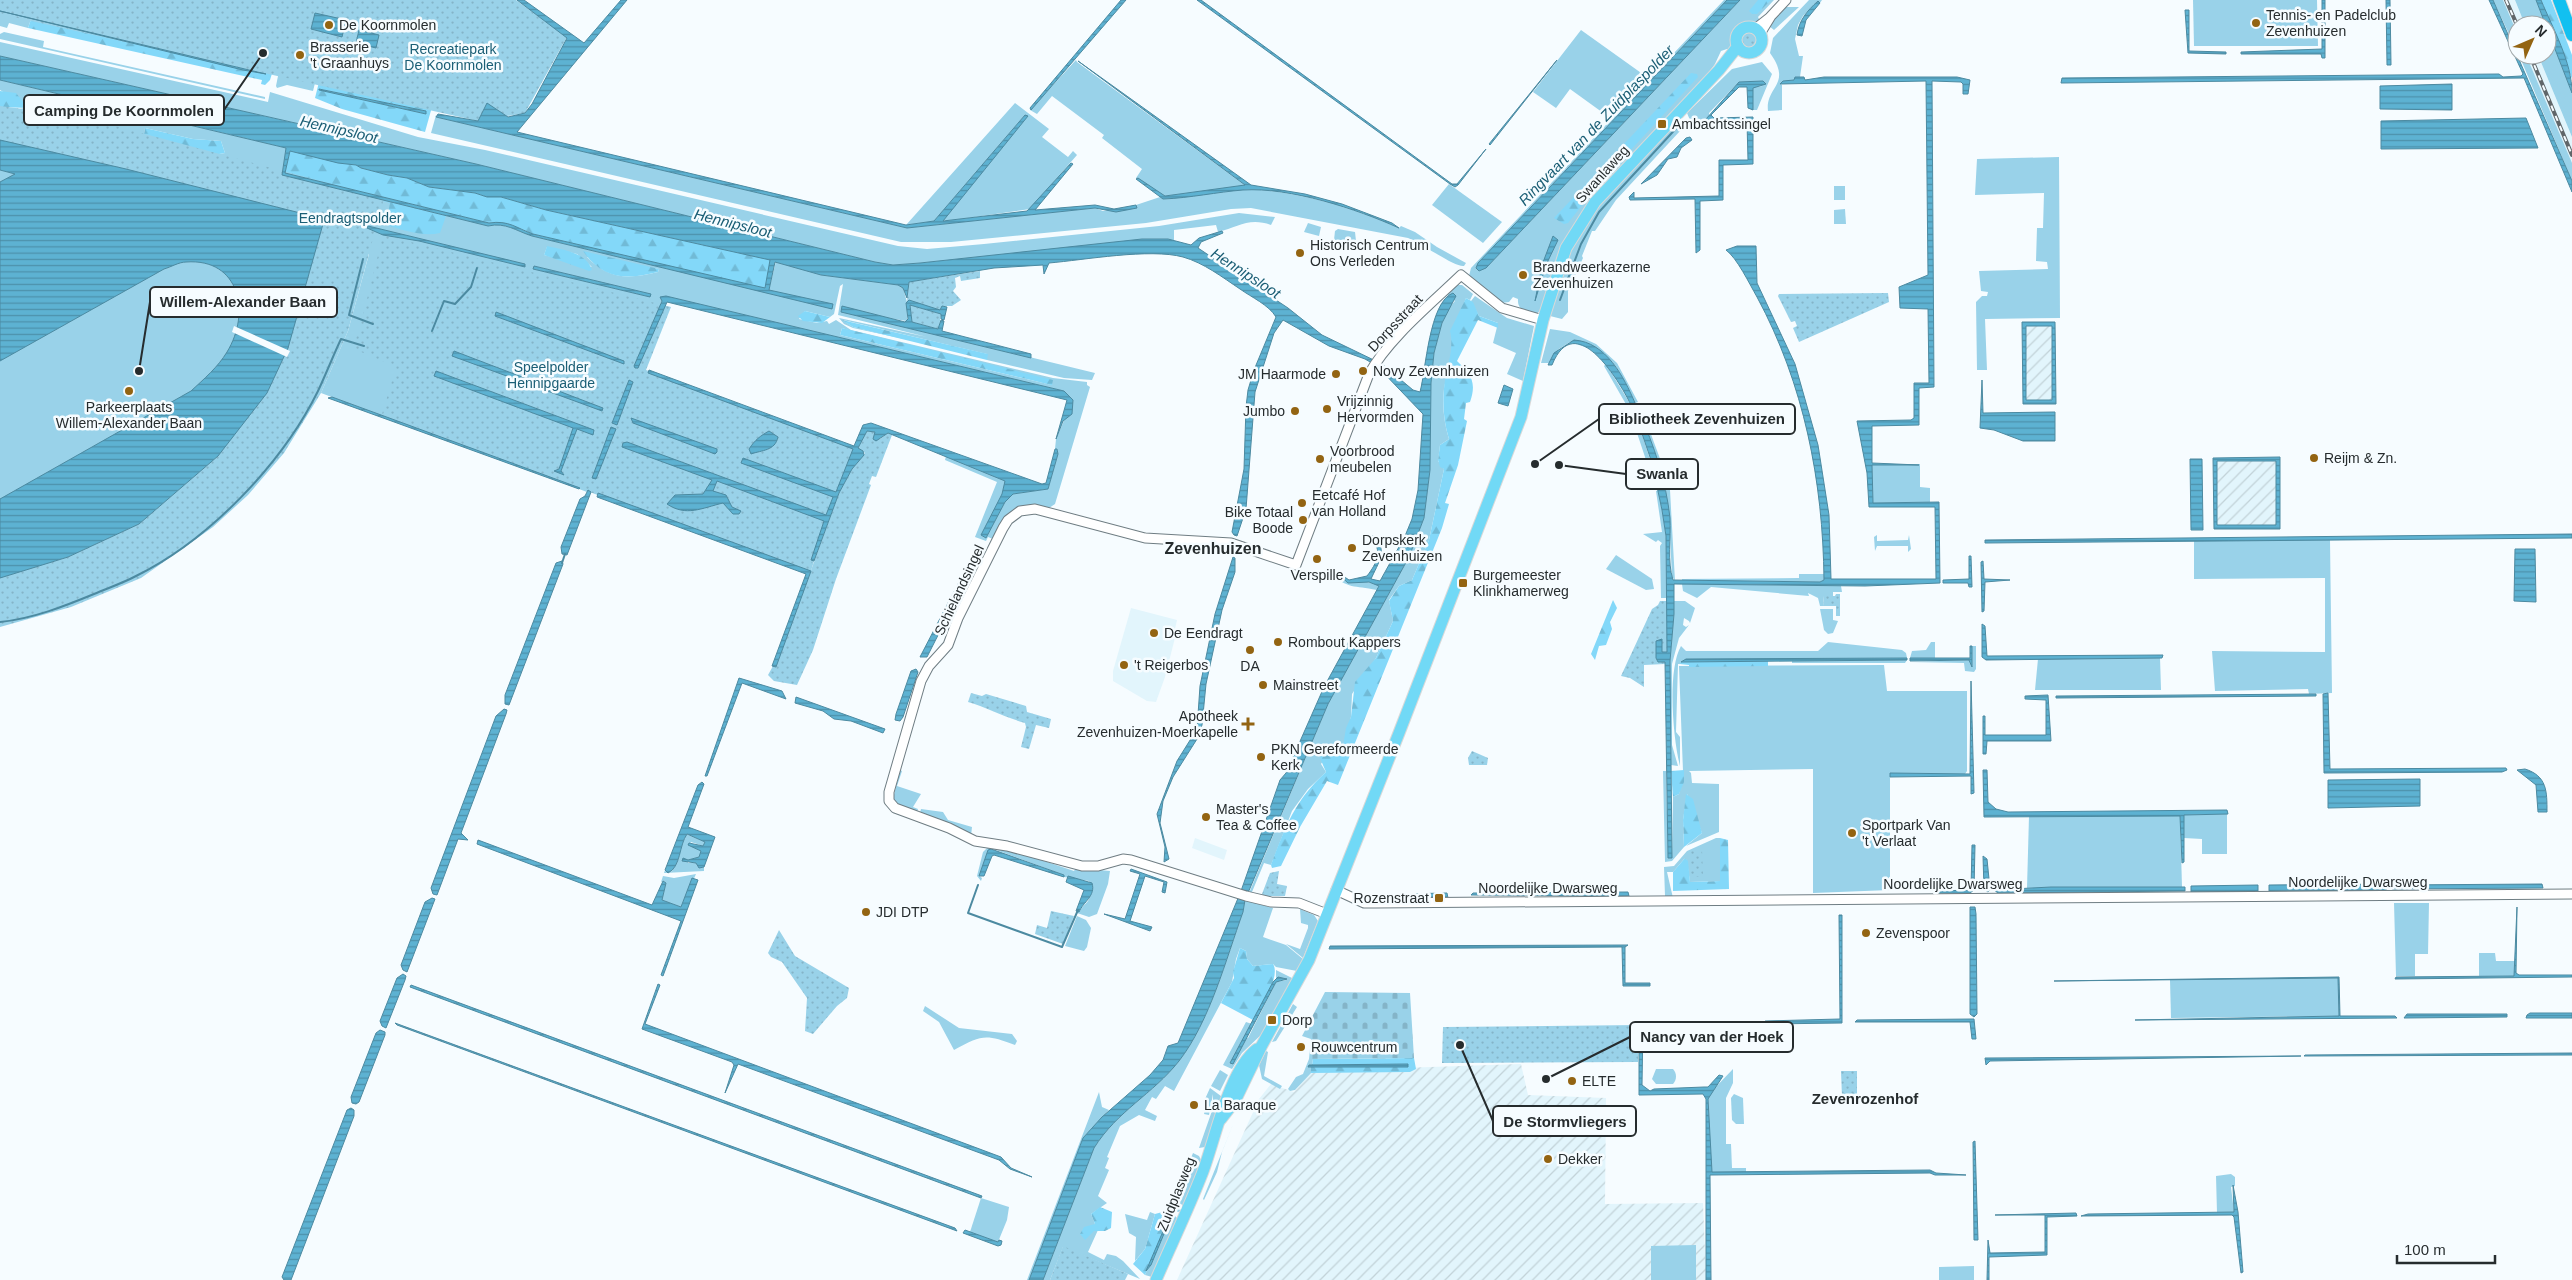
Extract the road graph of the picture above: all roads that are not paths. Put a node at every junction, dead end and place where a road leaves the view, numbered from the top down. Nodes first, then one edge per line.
1 (1786, 0) edge
2 (2559, 0) edge
3 (1758, 31) junction
4 (2572, 35) edge
5 (1740, 48) junction
6 (1543, 320) junction
7 (1054, 514) joint
8 (1336, 890) junction
9 (2572, 894) edge
10 (1327, 914) junction
11 (1156, 1280) edge

1 - 3 street
2 - 4 highway
3 - 5 main road
3 - 5 main road
5 - 6 main road, Swanlaweg
6 - 7 street, Dorpsstraat
6 - 8 main road
7 - 10 street, Schielandsingel
8 - 9 street, Noordelijke Dwarsweg
8 - 10 main road
10 - 11 main road, Zuidplasweg

